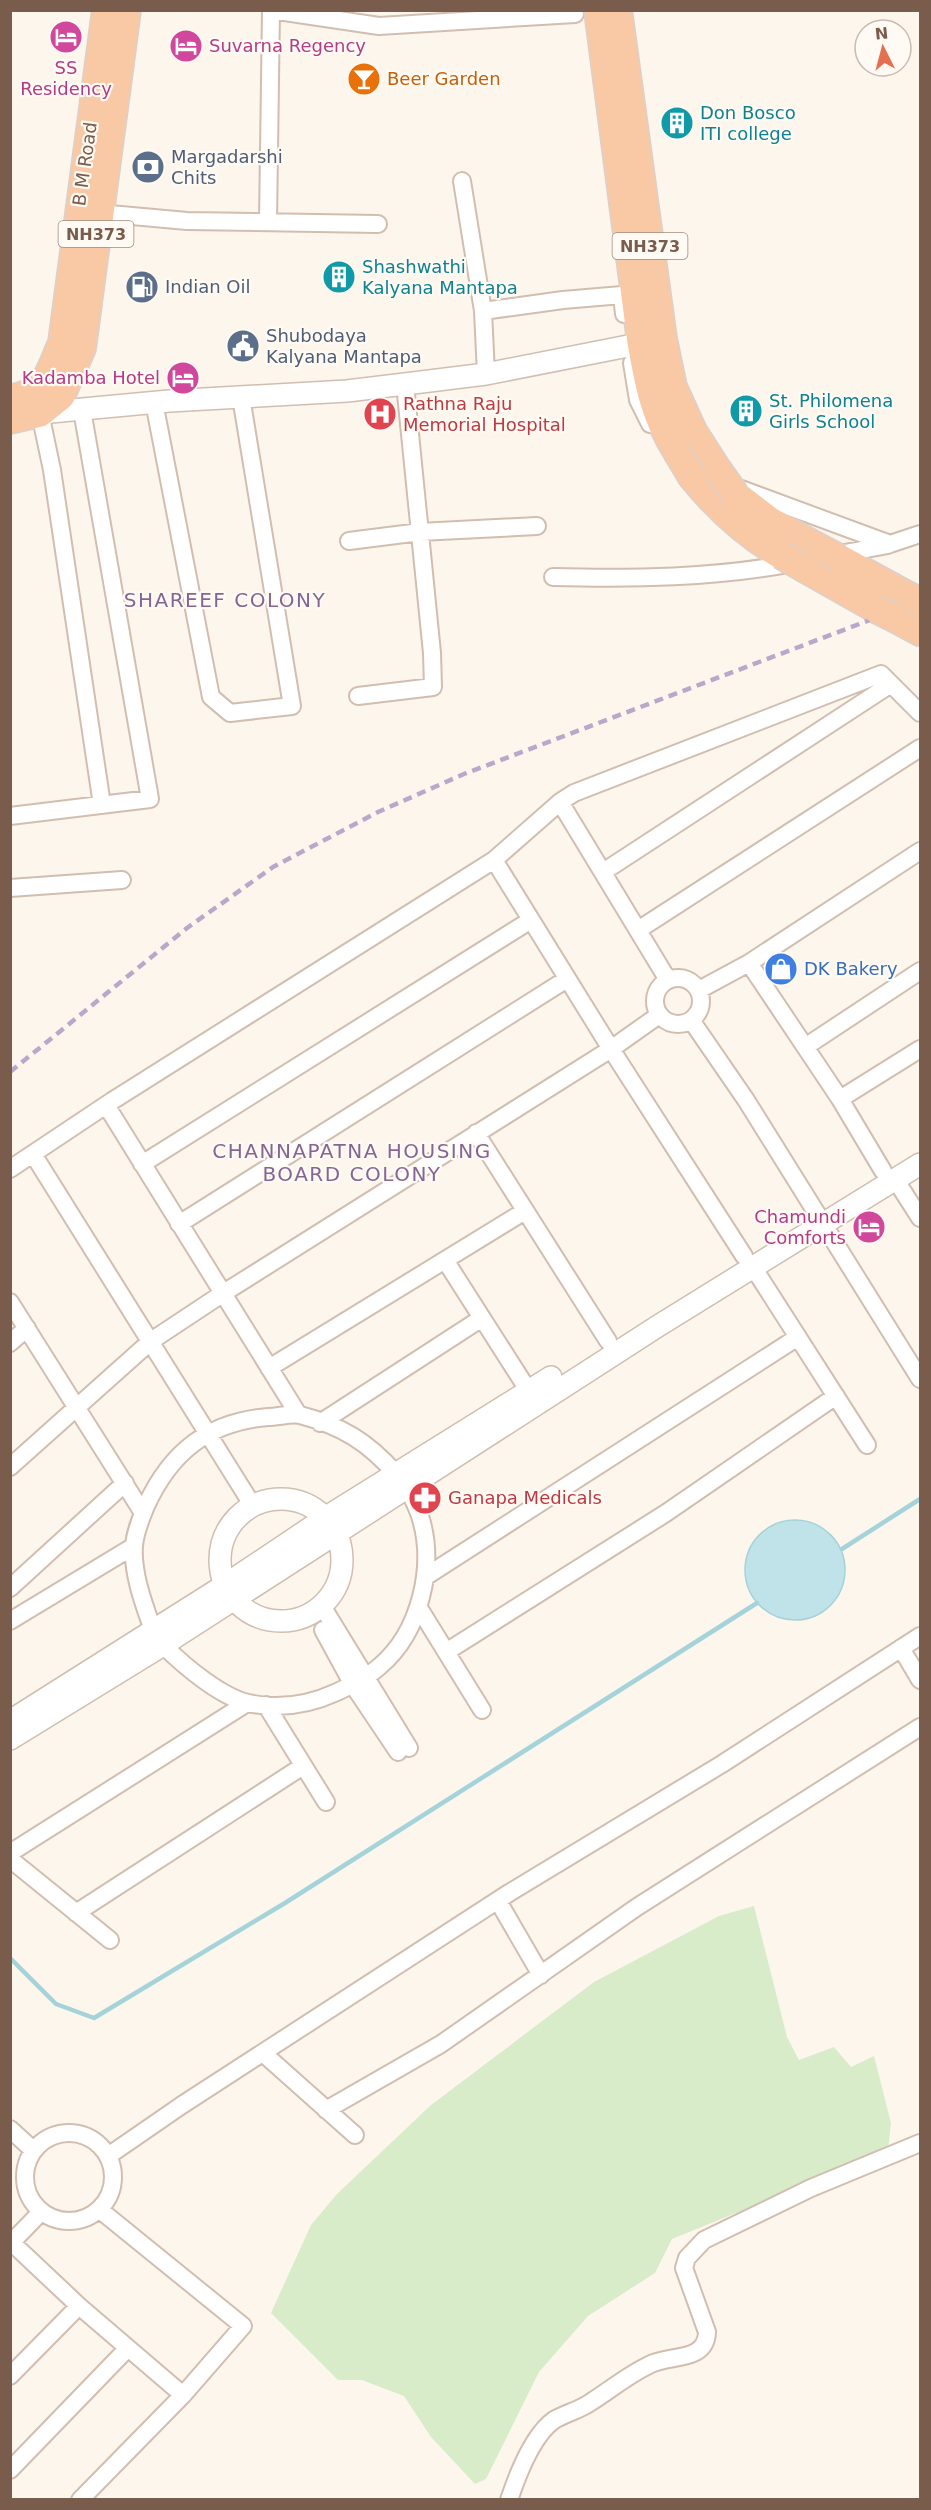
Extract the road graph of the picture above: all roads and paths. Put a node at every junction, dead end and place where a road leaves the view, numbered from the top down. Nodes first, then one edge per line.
1 (106, 10) edge
2 (127, 10) edge
3 (618, 10) edge
4 (586, 12) edge
5 (462, 181) dead end
6 (99, 213) junction
7 (268, 222) junction
8 (378, 224) dead end
9 (77, 307) junction
10 (483, 311) junction
11 (628, 346) junction
12 (486, 374) junction
13 (405, 384) junction
14 (241, 397) junction
15 (10, 399) edge
16 (154, 402) junction
17 (82, 410) junction
18 (40, 413) junction
19 (10, 420) edge
20 (537, 526) dead end
21 (420, 532) junction
22 (921, 534) edge
23 (349, 541) dead end
24 (890, 544) junction
25 (822, 559) junction
26 (553, 577) dead end
27 (900, 607) edge
28 (921, 632) edge
29 (891, 684) junction
30 (358, 696) dead end
31 (921, 713) edge
32 (921, 748) edge
33 (560, 802) junction
34 (102, 805) junction
35 (10, 816) edge
36 (921, 851) edge
37 (494, 860) junction
38 (603, 872) junction
39 (122, 880) dead end
40 (10, 888) edge
41 (531, 920) junction
42 (638, 930) junction
43 (749, 963) junction
44 (921, 971) edge
45 (567, 979) junction
46 (668, 980) junction
47 (699, 990) junction
48 (659, 1015) junction
49 (691, 1020) junction
50 (806, 1047) junction
51 (921, 1048) edge
52 (610, 1049) junction
53 (840, 1099) junction
54 (106, 1105) junction
55 (476, 1134) junction
56 (921, 1147) edge
57 (29, 1157) junction
58 (142, 1164) junction
59 (921, 1164) edge
60 (10, 1170) edge
61 (889, 1175) junction
62 (525, 1211) junction
63 (820, 1217) junction
64 (921, 1218) edge
65 (179, 1224) junction
66 (445, 1260) junction
67 (748, 1262) junction
68 (222, 1294) junction
69 (10, 1302) edge
70 (482, 1318) junction
71 (27, 1328) junction
72 (798, 1337) junction
73 (608, 1341) junction
74 (10, 1343) edge
75 (147, 1344) junction
76 (269, 1368) junction
77 (921, 1378) edge
78 (836, 1396) junction
79 (532, 1398) junction
80 (76, 1407) junction
81 (298, 1414) junction
82 (320, 1423) junction
83 (202, 1437) junction
84 (867, 1445) dead end
85 (10, 1467) edge
86 (402, 1480) junction
87 (125, 1483) junction
88 (249, 1509) junction
89 (143, 1513) junction
90 (331, 1525) junction
91 (134, 1546) junction
92 (425, 1577) junction
93 (10, 1588) edge
94 (229, 1592) junction
95 (419, 1608) junction
96 (317, 1609) junction
97 (10, 1621) edge
98 (921, 1636) edge
99 (158, 1638) junction
100 (901, 1648) junction
101 (446, 1652) junction
102 (921, 1680) edge
103 (359, 1681) junction
104 (248, 1703) junction
105 (266, 1705) junction
106 (482, 1710) dead end
107 (10, 1721) edge
108 (921, 1728) edge
109 (10, 1739) edge
110 (403, 1750) dead end
111 (303, 1766) junction
112 (326, 1802) dead end
113 (10, 1852) edge
114 (10, 1859) edge
115 (498, 1901) junction
116 (76, 1913) junction
117 (110, 1940) dead end
118 (541, 1975) junction
119 (264, 2054) junction
120 (326, 2110) junction
121 (10, 2129) edge
122 (355, 2135) dead end
123 (921, 2144) edge
124 (33, 2150) junction
125 (108, 2156) junction
126 (100, 2210) junction
127 (41, 2212) junction
128 (11, 2242) edge
129 (79, 2306) junction
130 (128, 2348) junction
131 (10, 2376) edge
132 (183, 2395) junction
133 (10, 2470) edge
134 (80, 2499) edge
135 (509, 2499) edge

1 - 9 highway, B M Road / NH373
2 - 6 highway, NH373
3 - 25 highway, NH373, bridge
4 - 7 street
4 - 25 highway, NH373, bridge
5 - 10 street
6 - 7 street
6 - 9 highway, NH373
7 - 8 street
9 - 15 highway, B M Road / NH373
9 - 18 highway, NH373
10 - 11 street
10 - 12 street
11 - 12 street
11 - 24 street
12 - 13 street
13 - 14 street
13 - 21 street
14 - 16 street
14 - 16 street
16 - 17 street
17 - 18 street
17 - 34 street
18 - 19 highway, NH373
18 - 34 street
20 - 21 street
21 - 23 street
21 - 30 street
22 - 24 street
24 - 26 street
25 - 27 highway, NH373
27 - 28 highway, NH373
29 - 31 street
29 - 33 street
29 - 38 street
32 - 42 street
33 - 37 street
33 - 38 street
34 - 35 street
36 - 43 street
37 - 41 street
37 - 54 street
38 - 42 street
39 - 40 street
41 - 45 street
41 - 58 street
42 - 46 street
43 - 47 street
43 - 50 street
44 - 50 street
45 - 52 street
45 - 65 street
46 - 47 street
46 - 48 street
47 - 49 street
48 - 49 street
48 - 52 street
49 - 63 street
50 - 53 street
51 - 53 street
52 - 55 street
52 - 67 street
53 - 61 street
54 - 57 street
54 - 58 street
55 - 62 street
55 - 68 street
56 - 61 street
57 - 60 street
57 - 75 street
58 - 65 street
59 - 61 street
61 - 63 street
61 - 64 street
62 - 66 street
62 - 73 street
63 - 67 street
63 - 77 street
65 - 68 street
66 - 70 street
66 - 76 street
67 - 72 street
67 - 73 street
67 - 79 street
68 - 75 street
68 - 76 street
69 - 71 street
70 - 79 street
70 - 82 street
71 - 74 street
71 - 80 street
72 - 78 street
72 - 92 street
73 - 79 street
75 - 80 street
75 - 83 street
76 - 81 street
78 - 84 street
78 - 101 street
79 - 86 street
80 - 85 street
80 - 87 street
81 - 82 street
81 - 83 street
82 - 86 street
83 - 88 street
83 - 89 street
86 - 90 street
86 - 92 street
87 - 89 street
87 - 93 street
88 - 90 street
88 - 94 street
89 - 91 street
90 - 94 street
90 - 96 street
91 - 97 street
91 - 99 street
92 - 95 street
94 - 96 street
94 - 99 street
95 - 101 street
95 - 103 street
96 - 103 street
98 - 100 street
99 - 104 street
99 - 107 street
99 - 109 street
100 - 102 street
100 - 115 street
101 - 106 street
103 - 105 street
103 - 110 street
104 - 105 street
104 - 113 street
105 - 111 street
108 - 118 street
111 - 112 street
111 - 116 street
114 - 116 street
115 - 118 street
115 - 119 street
116 - 117 street
118 - 120 street
119 - 120 street
119 - 125 street
120 - 122 street
121 - 124 street
123 - 135 street
124 - 125 street
124 - 127 street
125 - 126 street
126 - 127 street
126 - 132 street
127 - 128 street
128 - 129 street
129 - 130 street
129 - 131 street
130 - 132 street
130 - 133 street
132 - 134 street

